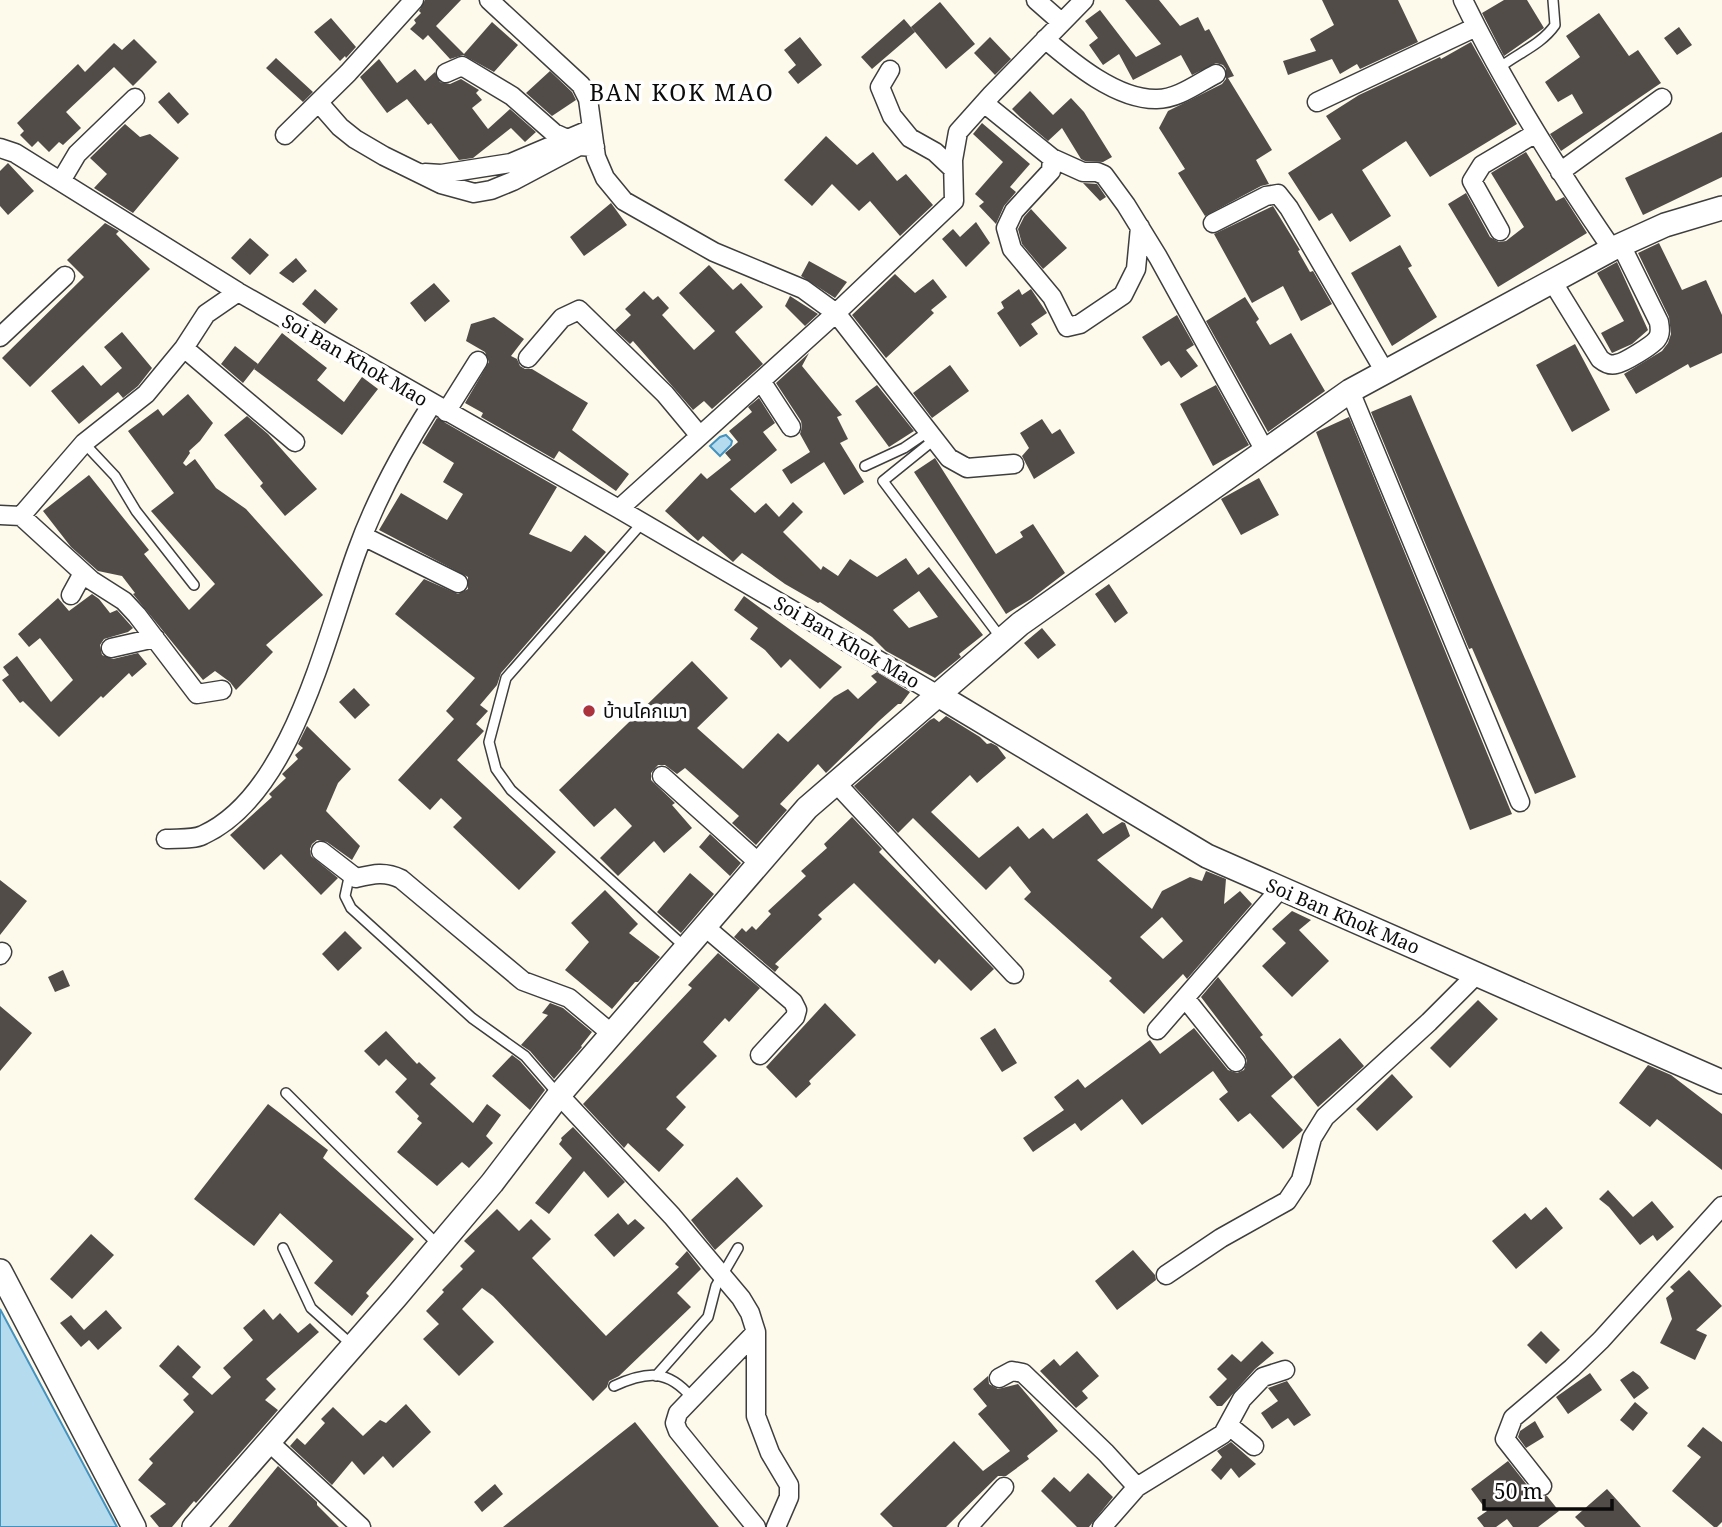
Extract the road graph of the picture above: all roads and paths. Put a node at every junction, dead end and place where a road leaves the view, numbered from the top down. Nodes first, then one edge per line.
1 (414, 0) edge
2 (489, 0) edge
3 (1036, 0) edge
4 (1084, 0) edge
5 (1463, 0) edge
6 (1553, 0) edge
7 (1061, 22) junction
8 (1476, 27) junction
9 (1045, 39) junction
10 (1499, 68) junction
11 (890, 70) dead end
12 (446, 73) dead end
13 (1216, 74) dead end
14 (135, 98) dead end
15 (1662, 99) dead end
16 (1317, 102) dead end
17 (319, 103) junction
18 (984, 103) junction
19 (1536, 133) junction
20 (285, 135) dead end
21 (565, 138) junction
22 (594, 138) junction
23 (0, 148) edge
24 (1052, 158) junction
25 (953, 169) junction
26 (1560, 172) junction
27 (418, 173) junction
28 (61, 181) junction
29 (1720, 213) edge
30 (1213, 223) dead end
31 (1140, 227) junction
32 (1500, 230) dead end
33 (1617, 247) junction
34 (65, 276) dead end
35 (1552, 281) junction
36 (238, 292) junction
37 (836, 313) junction
38 (0, 337) edge
39 (184, 348) junction
40 (528, 358) dead end
41 (478, 361) dead end
42 (1385, 372) junction
43 (761, 381) junction
44 (1350, 391) junction
45 (439, 408) junction
46 (791, 427) dead end
47 (932, 435) junction
48 (700, 436) junction
49 (295, 442) dead end
50 (84, 443) junction
51 (1265, 451) junction
52 (1014, 464) dead end
53 (865, 466) dead end
54 (620, 509) junction
55 (0, 515) edge
56 (21, 516) junction
57 (642, 523) junction
58 (363, 536) junction
59 (83, 573) junction
60 (458, 583) dead end
61 (194, 585) dead end
62 (71, 595) dead end
63 (155, 638) junction
64 (1002, 639) junction
65 (111, 648) dead end
66 (222, 690) dead end
67 (938, 695) junction
68 (662, 776) dead end
69 (836, 783) junction
70 (1520, 802) dead end
71 (166, 839) dead end
72 (321, 850) dead end
73 (759, 863) junction
74 (350, 873) junction
75 (1280, 889) junction
76 (704, 926) junction
77 (686, 948) junction
78 (1013, 974) dead end
79 (1477, 974) junction
80 (1185, 998) junction
81 (1157, 1030) dead end
82 (612, 1034) junction
83 (761, 1055) dead end
84 (1236, 1062) dead end
85 (1722, 1082) edge
86 (286, 1093) dead end
87 (559, 1095) junction
88 (1722, 1206) edge
89 (439, 1246) junction
90 (283, 1248) dead end
91 (738, 1248) dead end
92 (0, 1271) edge
93 (722, 1274) junction
94 (1166, 1275) dead end
95 (757, 1332) junction
96 (353, 1346) junction
97 (1284, 1370) dead end
98 (656, 1376) junction
99 (999, 1378) dead end
100 (614, 1386) dead end
101 (692, 1398) junction
102 (1228, 1425) junction
103 (270, 1443) junction
104 (1254, 1446) dead end
105 (1542, 1486) dead end
106 (1004, 1487) dead end
107 (1137, 1487) junction
108 (134, 1527) edge
109 (194, 1527) edge
110 (361, 1527) edge
111 (756, 1527) edge
112 (776, 1527) edge
113 (968, 1527) edge
114 (1102, 1527) edge

1 - 17 street
2 - 22 street
3 - 7 street
4 - 7 street
5 - 8 street
6 - 10 lane
7 - 9 street
8 - 10 street
8 - 16 street
9 - 13 street
9 - 18 street
10 - 19 street
11 - 25 street
12 - 21 street
14 - 28 street
15 - 26 street
17 - 20 street
17 - 27 street
18 - 24 street
18 - 25 street
19 - 26 street
19 - 32 street
21 - 22 street
21 - 27 street
22 - 27 street
22 - 37 street
23 - 28 street, Soi Ban Khok Mao
24 - 31 street
24 - 31 street
25 - 37 street
26 - 33 street
28 - 36 street, Soi Ban Khok Mao
29 - 33 street
30 - 42 street
31 - 51 street
33 - 35 street
33 - 35 street
34 - 38 street
35 - 42 street
36 - 39 street
36 - 45 street, Soi Ban Khok Mao
37 - 43 street
37 - 47 street
39 - 49 street
39 - 50 street
40 - 48 street
41 - 45 street
42 - 44 street
43 - 46 street
43 - 48 street
44 - 51 street
44 - 70 street
45 - 54 street, Soi Ban Khok Mao
45 - 58 street
47 - 52 street
47 - 53 lane
47 - 64 lane
48 - 54 street
50 - 56 street
50 - 61 lane
51 - 64 street
54 - 57 street, Soi Ban Khok Mao
55 - 56 street
56 - 59 street
57 - 67 street, Soi Ban Khok Mao
57 - 77 lane
58 - 60 street
58 - 71 street
59 - 62 street
59 - 63 street
63 - 65 street
63 - 66 street
64 - 67 street
67 - 69 street
67 - 75 street, Soi Ban Khok Mao
68 - 73 street
69 - 73 street
69 - 78 street
72 - 74 street
73 - 76 street
74 - 82 street
74 - 87 lane
75 - 79 street, Soi Ban Khok Mao
75 - 80 street
76 - 77 street
76 - 83 street
77 - 82 street
79 - 85 street, Soi Ban Khok Mao
79 - 94 street
80 - 81 street
80 - 84 street
82 - 87 street
86 - 89 lane
87 - 89 street
87 - 93 street
88 - 105 street
89 - 96 street
90 - 96 lane
91 - 93 lane
92 - 108 street
93 - 95 street
93 - 98 lane
95 - 101 street
95 - 112 street
96 - 103 street
97 - 102 street
98 - 100 lane
98 - 101 lane
99 - 107 street
101 - 111 street
102 - 104 street
102 - 107 street
103 - 109 street
103 - 110 street
106 - 113 street
107 - 114 street

